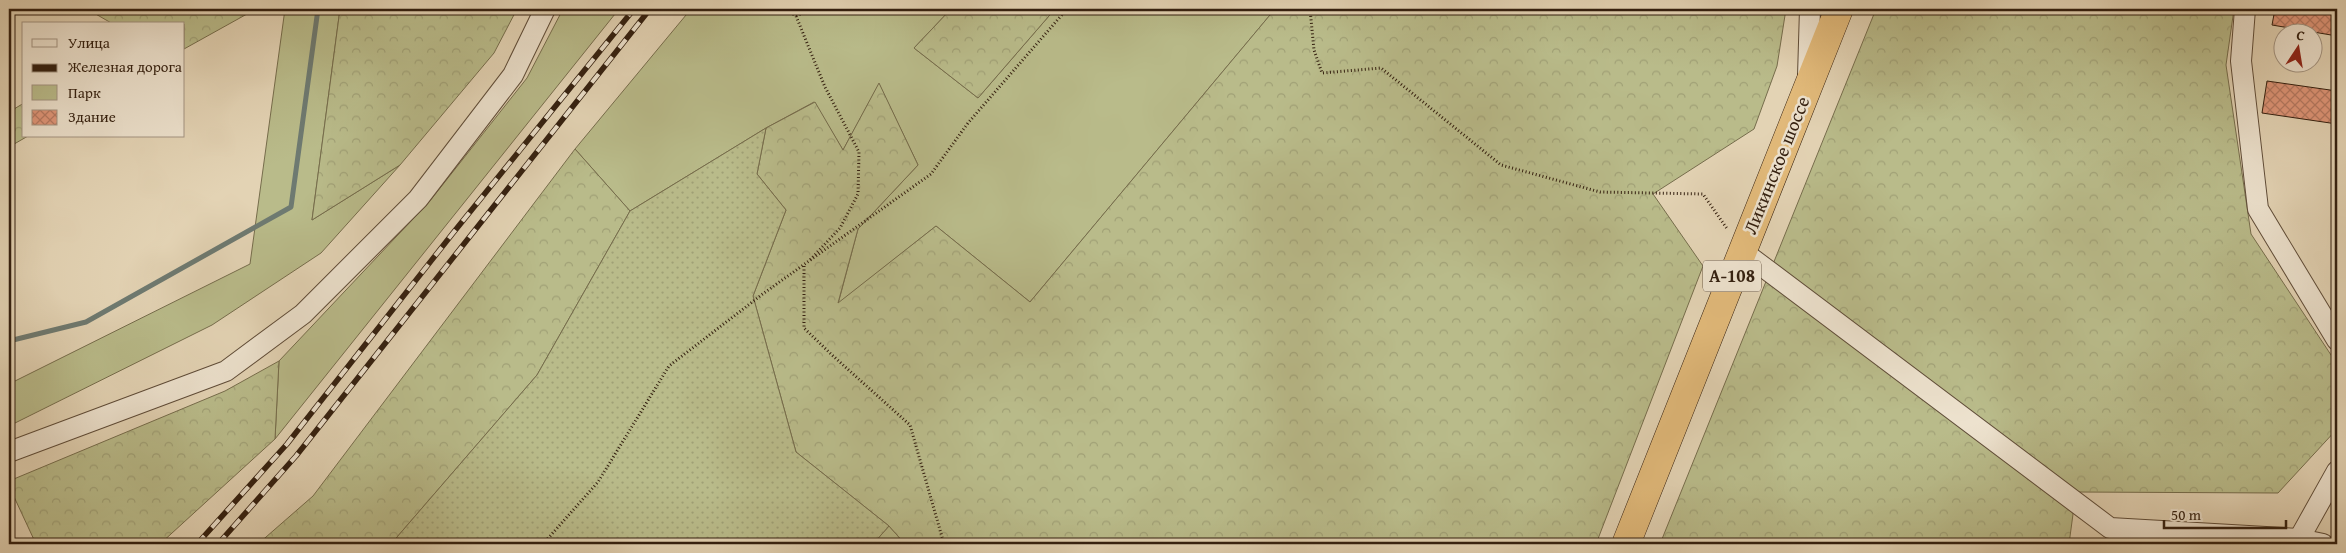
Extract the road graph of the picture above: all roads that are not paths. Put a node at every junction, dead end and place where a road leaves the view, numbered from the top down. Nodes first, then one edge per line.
1 (545, 9) edge
2 (1810, 9) edge
3 (1839, 9) edge
4 (2245, 9) edge
5 (1808, 86) junction
6 (1742, 251) junction
7 (2337, 340) edge
8 (9, 452) edge
9 (2337, 471) edge
10 (2299, 539) junction
11 (1626, 544) edge
12 (2323, 544) edge

1 - 8 street
2 - 5 street
3 - 5 highway, Ликинское шоссе / А-108
4 - 7 street
5 - 6 highway, Ликинское шоссе / А-108
6 - 10 street
6 - 11 highway, Ликинское шоссе / А-108
9 - 10 street
10 - 12 street

